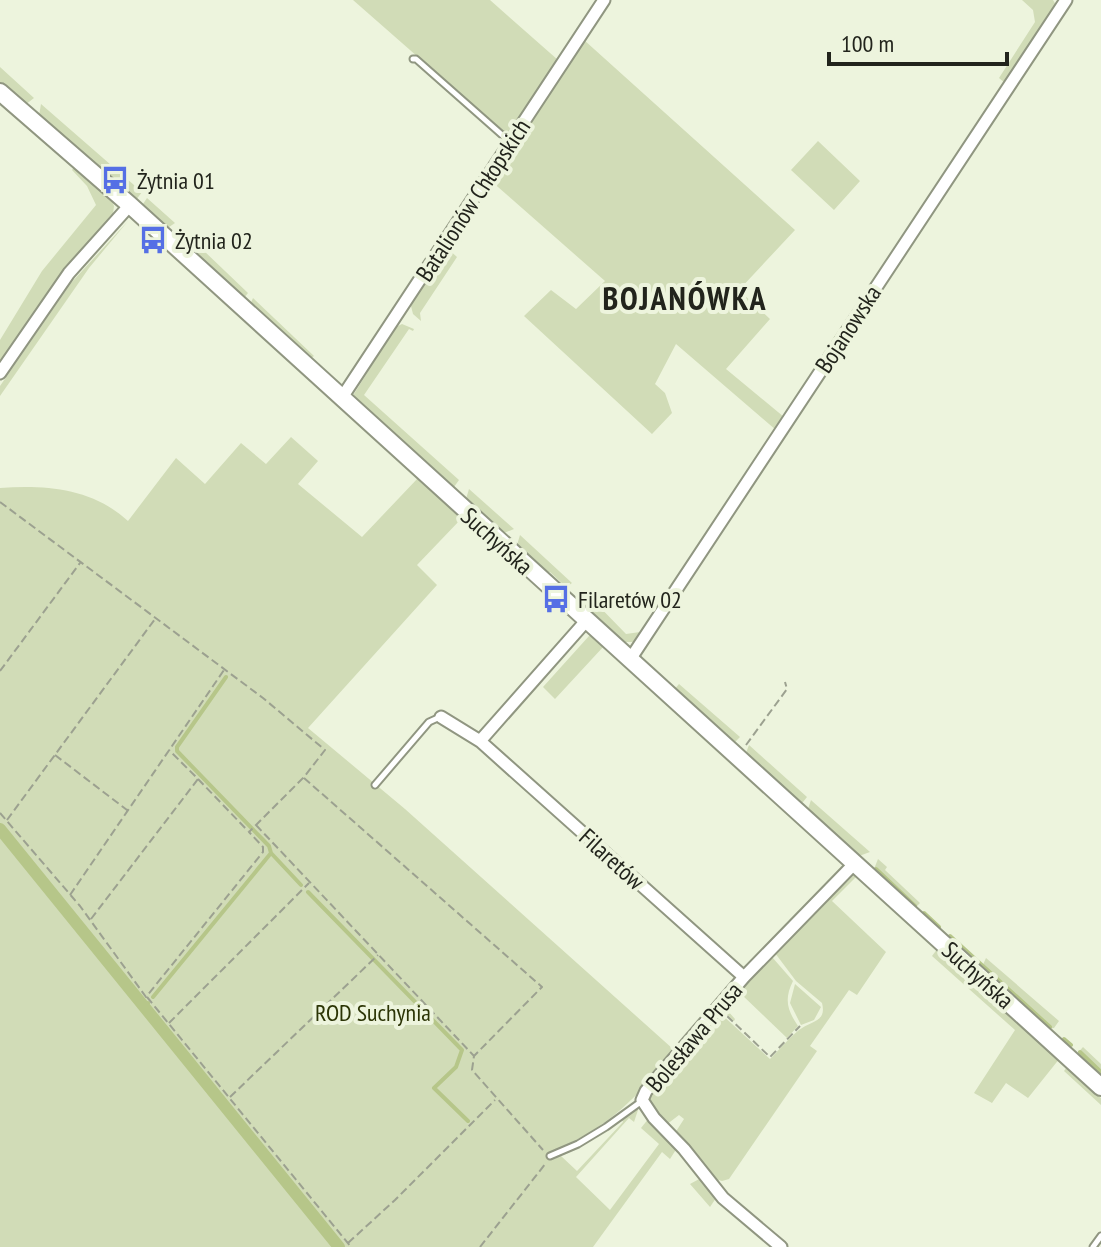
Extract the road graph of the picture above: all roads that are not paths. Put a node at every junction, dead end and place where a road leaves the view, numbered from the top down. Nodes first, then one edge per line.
1 (604, 0) edge
2 (1066, 0) edge
3 (413, 59) dead end
4 (0, 92) edge
5 (510, 143) junction
6 (130, 205) junction
7 (0, 373) edge
8 (341, 399) junction
9 (586, 621) junction
10 (631, 658) junction
11 (441, 717) joint
12 (480, 741) junction
13 (375, 785) dead end
14 (855, 863) junction
15 (744, 977) junction
16 (1101, 1087) edge
17 (642, 1100) junction
18 (550, 1156) dead end
19 (1101, 1236) edge
20 (781, 1247) edge
21 (1093, 1247) edge

1 - 5 street, Batalionów Chłopskich
2 - 10 street, Bojanowska
3 - 5 lane
4 - 6 street, Suchyńska
5 - 8 street, Batalionów Chłopskich
6 - 7 street
6 - 8 street, Suchyńska
8 - 9 street, Suchyńska
9 - 10 street, Suchyńska
9 - 12 street
10 - 14 street, Suchyńska
11 - 12 street, Filaretów
11 - 13 lane
12 - 15 street, Filaretów
14 - 15 street, Bolesława Prusa
14 - 16 street, Suchyńska
15 - 17 street, Bolesława Prusa
17 - 18 lane
17 - 20 street, Bolesława Prusa
19 - 21 lane

